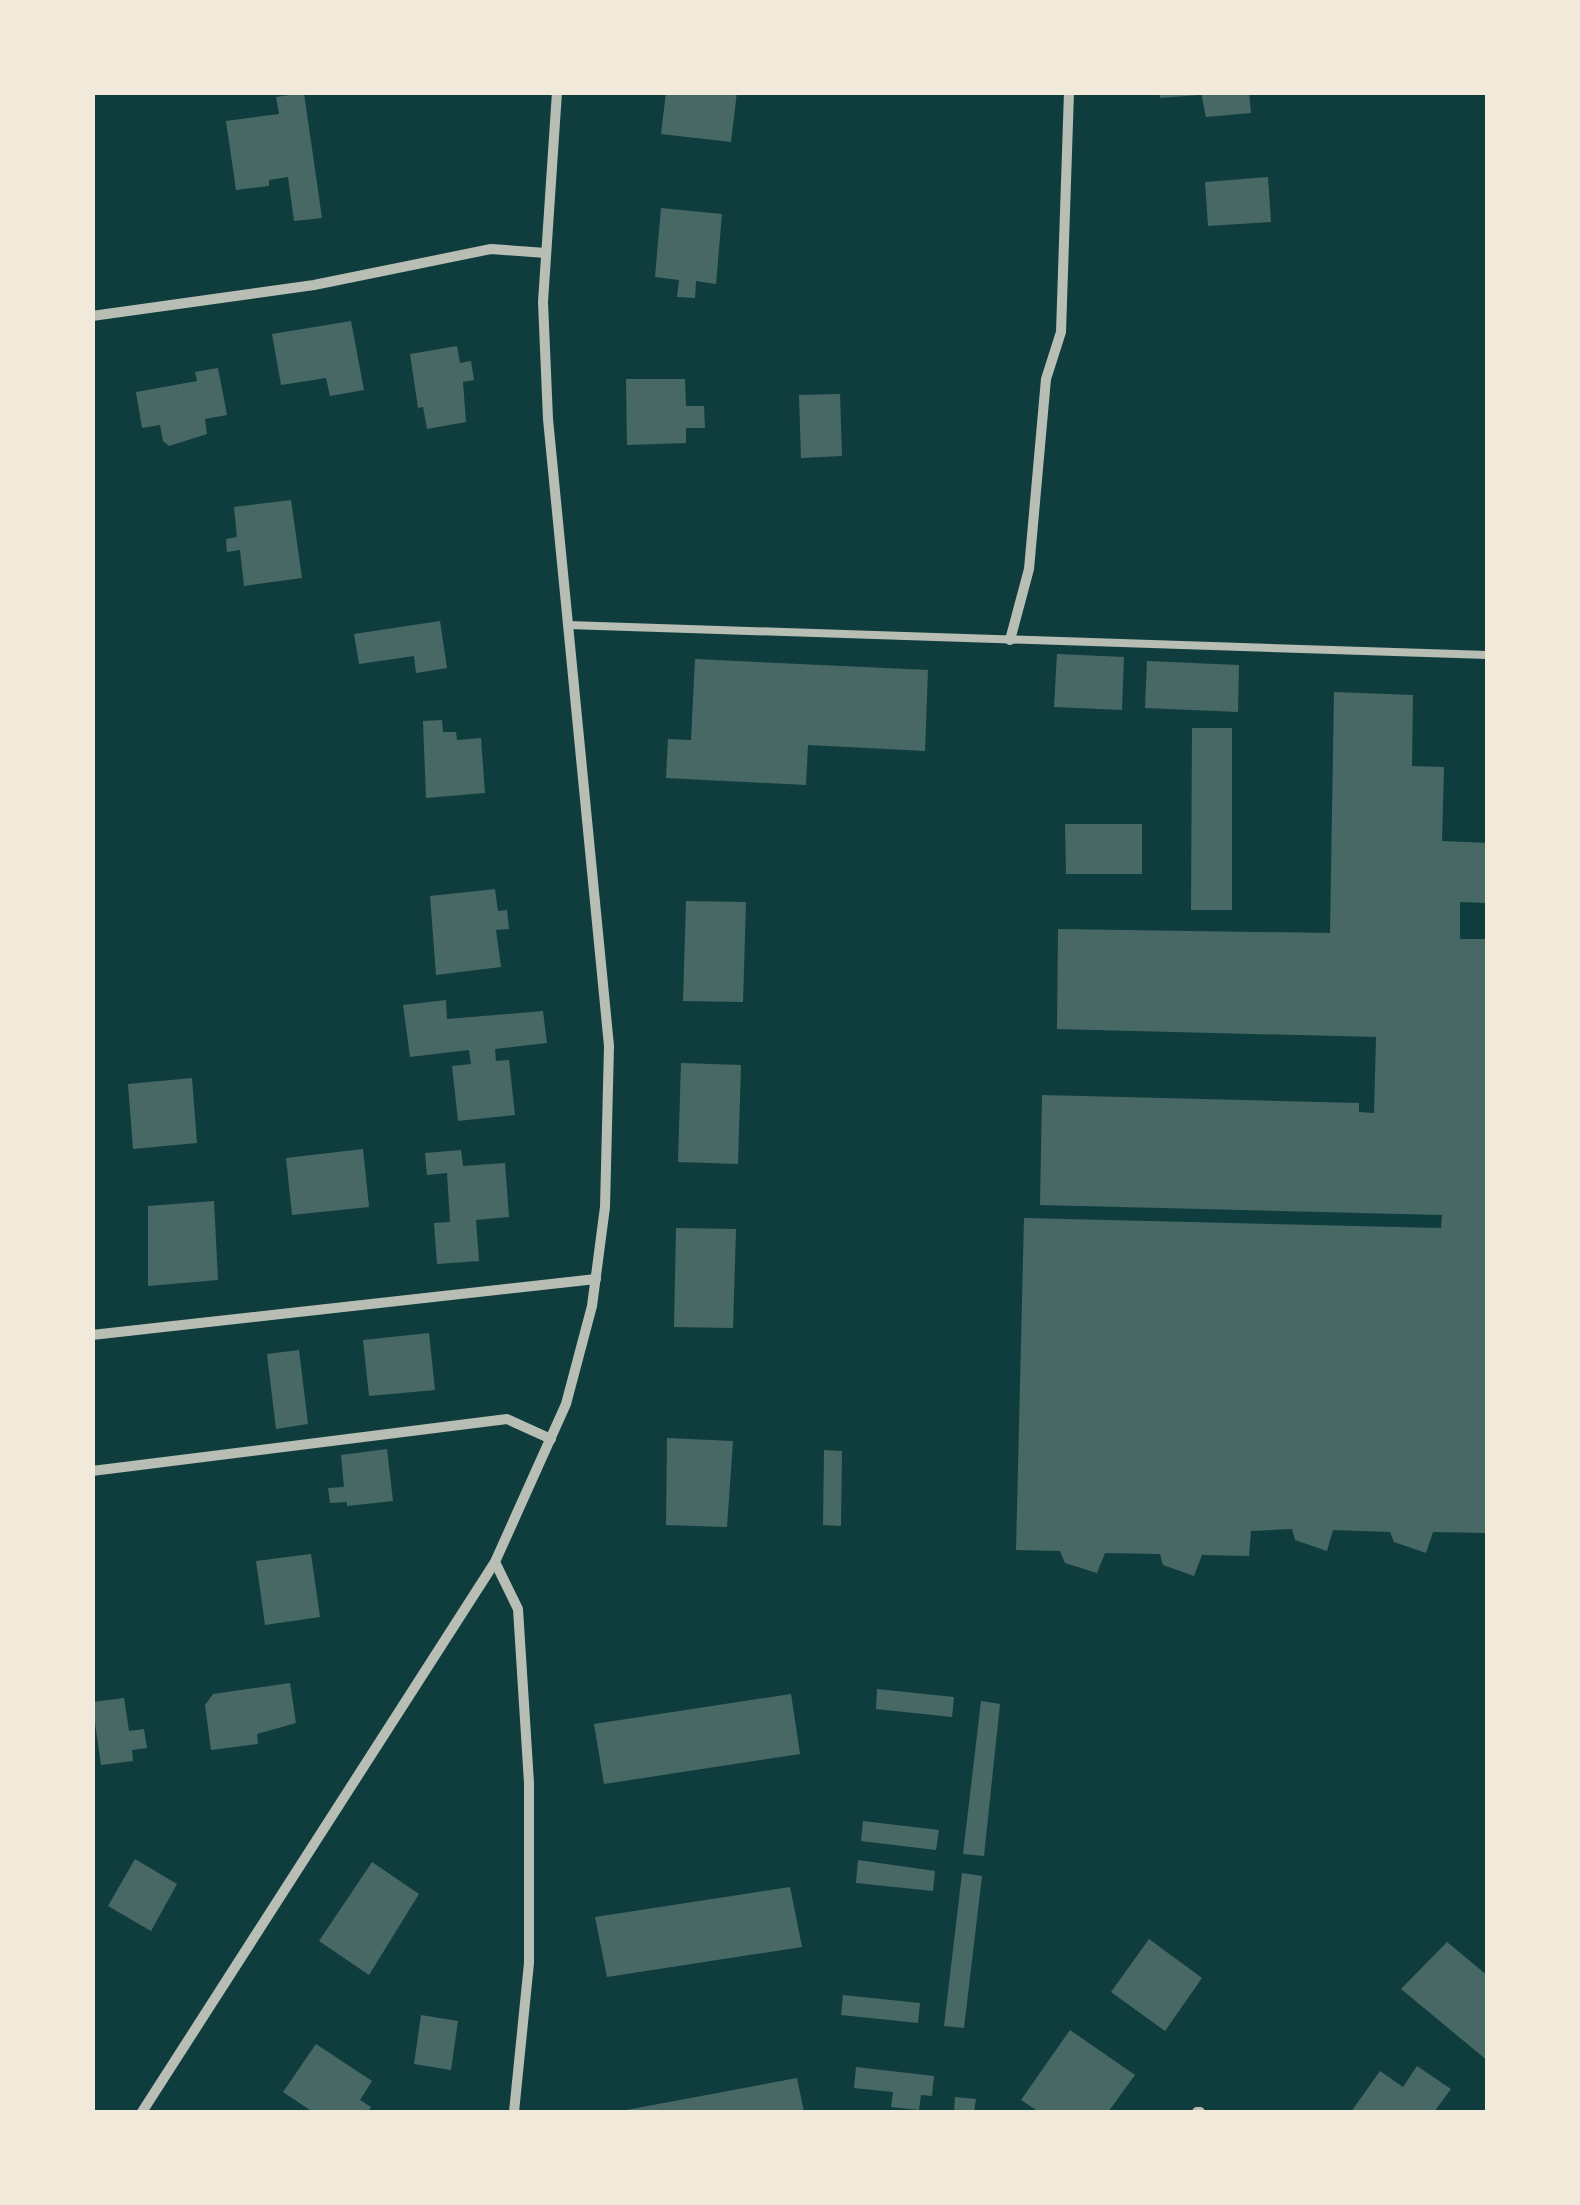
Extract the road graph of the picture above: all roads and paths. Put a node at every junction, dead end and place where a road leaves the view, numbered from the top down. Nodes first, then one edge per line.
1 (558, 92) edge
2 (1069, 92) edge
3 (546, 254) junction
4 (92, 316) edge
5 (568, 625) junction
6 (1010, 640) junction
7 (1488, 654) edge
8 (596, 1280) junction
9 (92, 1335) edge
10 (551, 1439) junction
11 (92, 1471) edge
12 (494, 1562) junction
13 (142, 2112) edge
14 (514, 2112) edge

1 - 3 street
2 - 6 street
3 - 4 street
3 - 5 street
5 - 6 lane
5 - 8 street
6 - 7 lane
8 - 9 street
8 - 10 street
10 - 11 street
10 - 12 street
12 - 13 street
12 - 14 street

